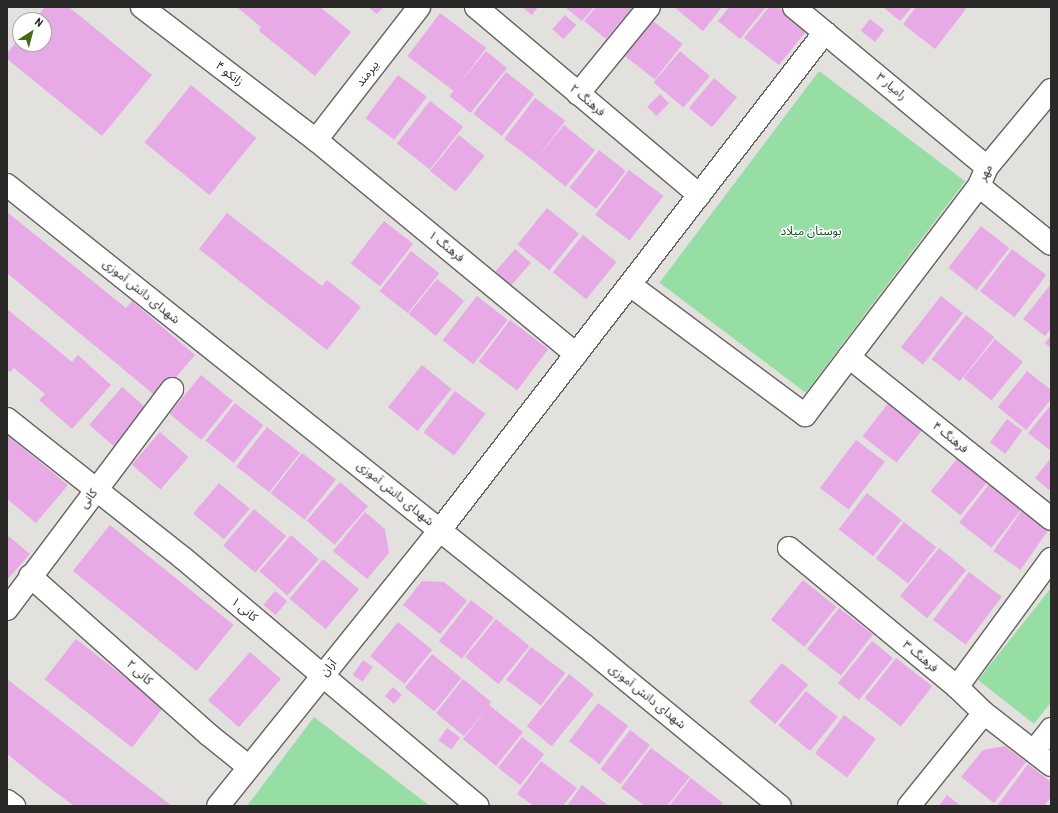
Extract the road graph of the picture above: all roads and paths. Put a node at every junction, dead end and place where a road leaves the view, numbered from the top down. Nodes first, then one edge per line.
1 (142, 7) edge
2 (419, 7) edge
3 (476, 7) edge
4 (649, 7) edge
5 (794, 7) edge
6 (825, 32) junction
7 (1051, 90) edge
8 (578, 94) junction
9 (316, 140) junction
10 (983, 176) junction
11 (7, 185) edge
12 (699, 195) junction
13 (1051, 244) edge
14 (630, 285) junction
15 (576, 354) junction
16 (849, 357) junction
17 (172, 389) dead end
18 (7, 419) edge
19 (95, 491) junction
20 (1051, 519) edge
21 (440, 530) junction
22 (789, 548) dead end
23 (1051, 559) edge
24 (30, 576) junction
25 (7, 609) edge
26 (322, 676) junction
27 (957, 687) junction
28 (984, 713) junction
29 (1051, 729) edge
30 (1034, 751) junction
31 (1051, 765) edge
32 (249, 767) junction
33 (7, 801) edge
34 (14, 806) edge
35 (218, 806) edge
36 (478, 806) edge
37 (780, 806) edge
38 (909, 806) edge

1 - 9 street, زانکو ۴
2 - 9 street, بیرمند
3 - 8 street, فرهنگ ۲
4 - 8 street
5 - 6 street, رامیار ۳
6 - 10 street, رامیار ۳
6 - 12 street, آران
7 - 10 street, مهر
8 - 12 street, فرهنگ ۲
9 - 15 street, فرهنگ ۱
10 - 13 street, مهر
10 - 16 street
11 - 21 street, شهدای دانش آموزی
12 - 14 street, آران
14 - 15 street, آران
14 - 16 street
15 - 21 street, آران
16 - 20 street, فرهنگ ۴
17 - 19 street, کانی
18 - 19 street, کانی ۱
19 - 24 street, کانی
19 - 26 street, کانی ۱
21 - 26 street, آران
21 - 37 street, شهدای دانش آموزی
22 - 27 street, فرهنگ ۳
23 - 27 street
24 - 25 street, کانی
24 - 32 street, کانی ۲
26 - 32 street, آران
26 - 36 street, کانی ۱
27 - 28 street, فرهنگ ۳
28 - 30 street, فرهنگ ۳
28 - 38 street
29 - 30 street
30 - 31 street, فرهنگ ۳
32 - 35 street, آران
33 - 34 street

